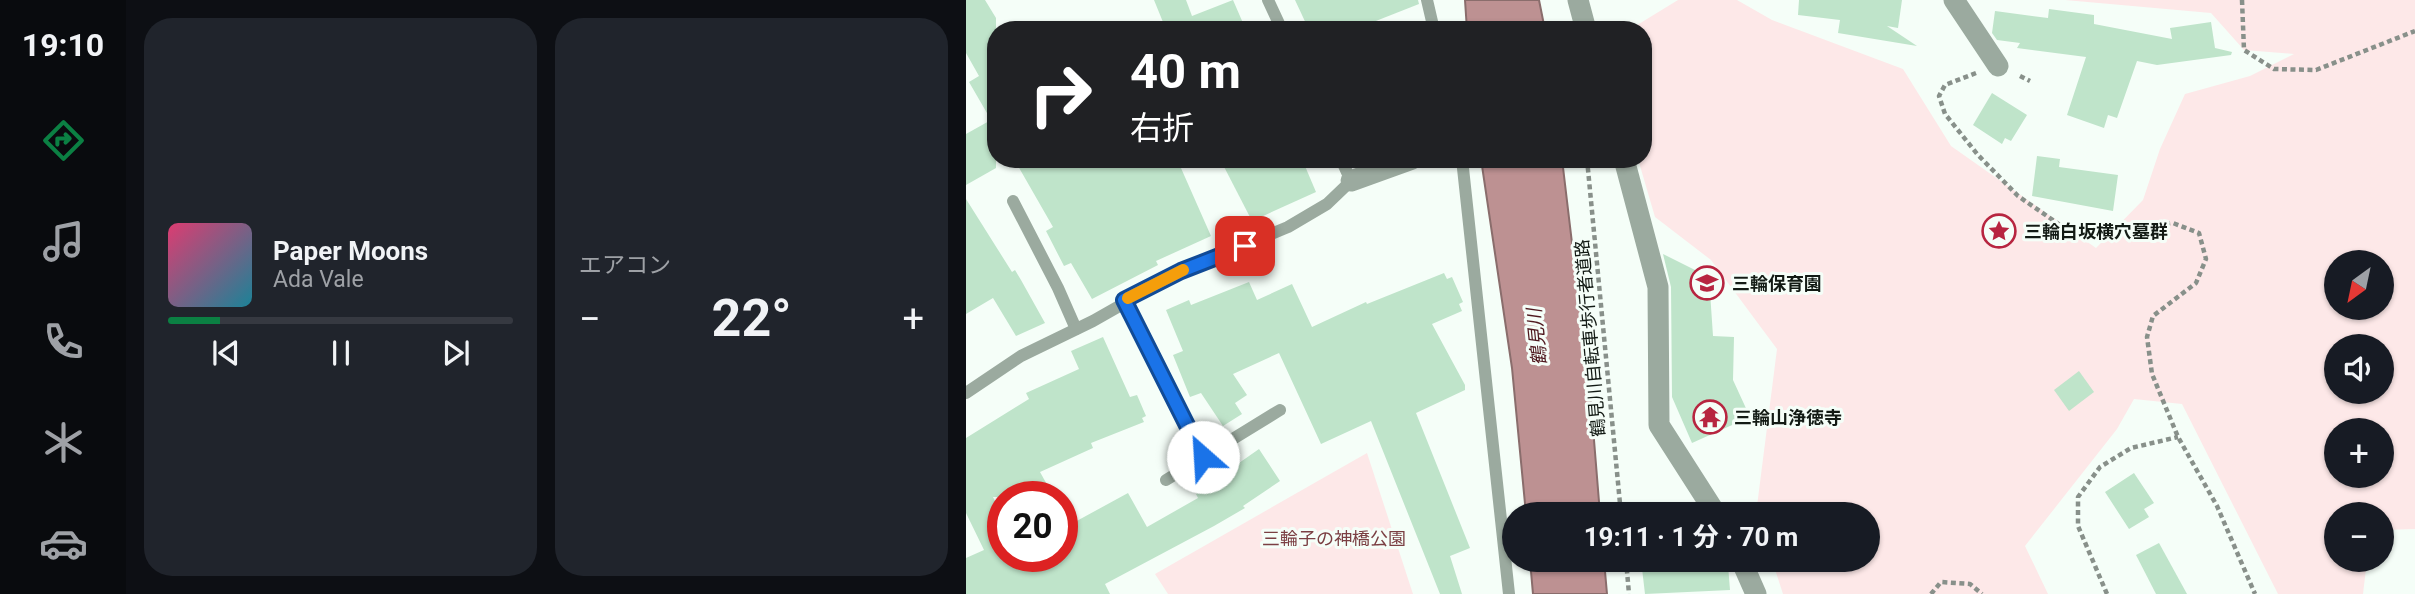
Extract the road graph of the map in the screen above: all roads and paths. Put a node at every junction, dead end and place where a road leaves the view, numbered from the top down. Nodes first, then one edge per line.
1 (1268, 0) edge
2 (1427, 0) edge
3 (1577, 0) edge
4 (1954, 0) edge
5 (2242, 0) edge
6 (1278, 21) edge
7 (1432, 21) edge
8 (1583, 21) edge
9 (2415, 31) edge
10 (1998, 66) joint
11 (1345, 168) edge
12 (1387, 168) edge
13 (1463, 168) edge
14 (1588, 168) edge
15 (1626, 168) edge
16 (1351, 181) junction
17 (1013, 201) dead end
18 (1124, 300) junction
19 (1076, 330) junction
20 (966, 393) edge
21 (1280, 410) dead end
22 (2178, 437) junction
23 (1203, 457) junction
24 (1166, 480) dead end
25 (1620, 502) edge
26 (1708, 502) edge
27 (1627, 572) edge
28 (1746, 572) edge
29 (1509, 594) edge
30 (1629, 594) edge
31 (1756, 594) edge
32 (1931, 594) edge
33 (1982, 594) edge
34 (2106, 594) edge
35 (2255, 594) edge

1 - 6 lane
2 - 7 lane
3 - 8 street
4 - 10 street
5 - 9 path
10 - 22 path
11 - 16 lane
12 - 16 street
13 - 29 lane
14 - 25 path, 鶴見川自転車歩行者道路
15 - 26 street
16 - 18 lane
17 - 19 lane
18 - 19 lane
18 - 23 lane
19 - 20 lane
21 - 23 lane
22 - 34 path
22 - 35 path
23 - 24 lane
27 - 30 path
28 - 31 street
32 - 33 path

